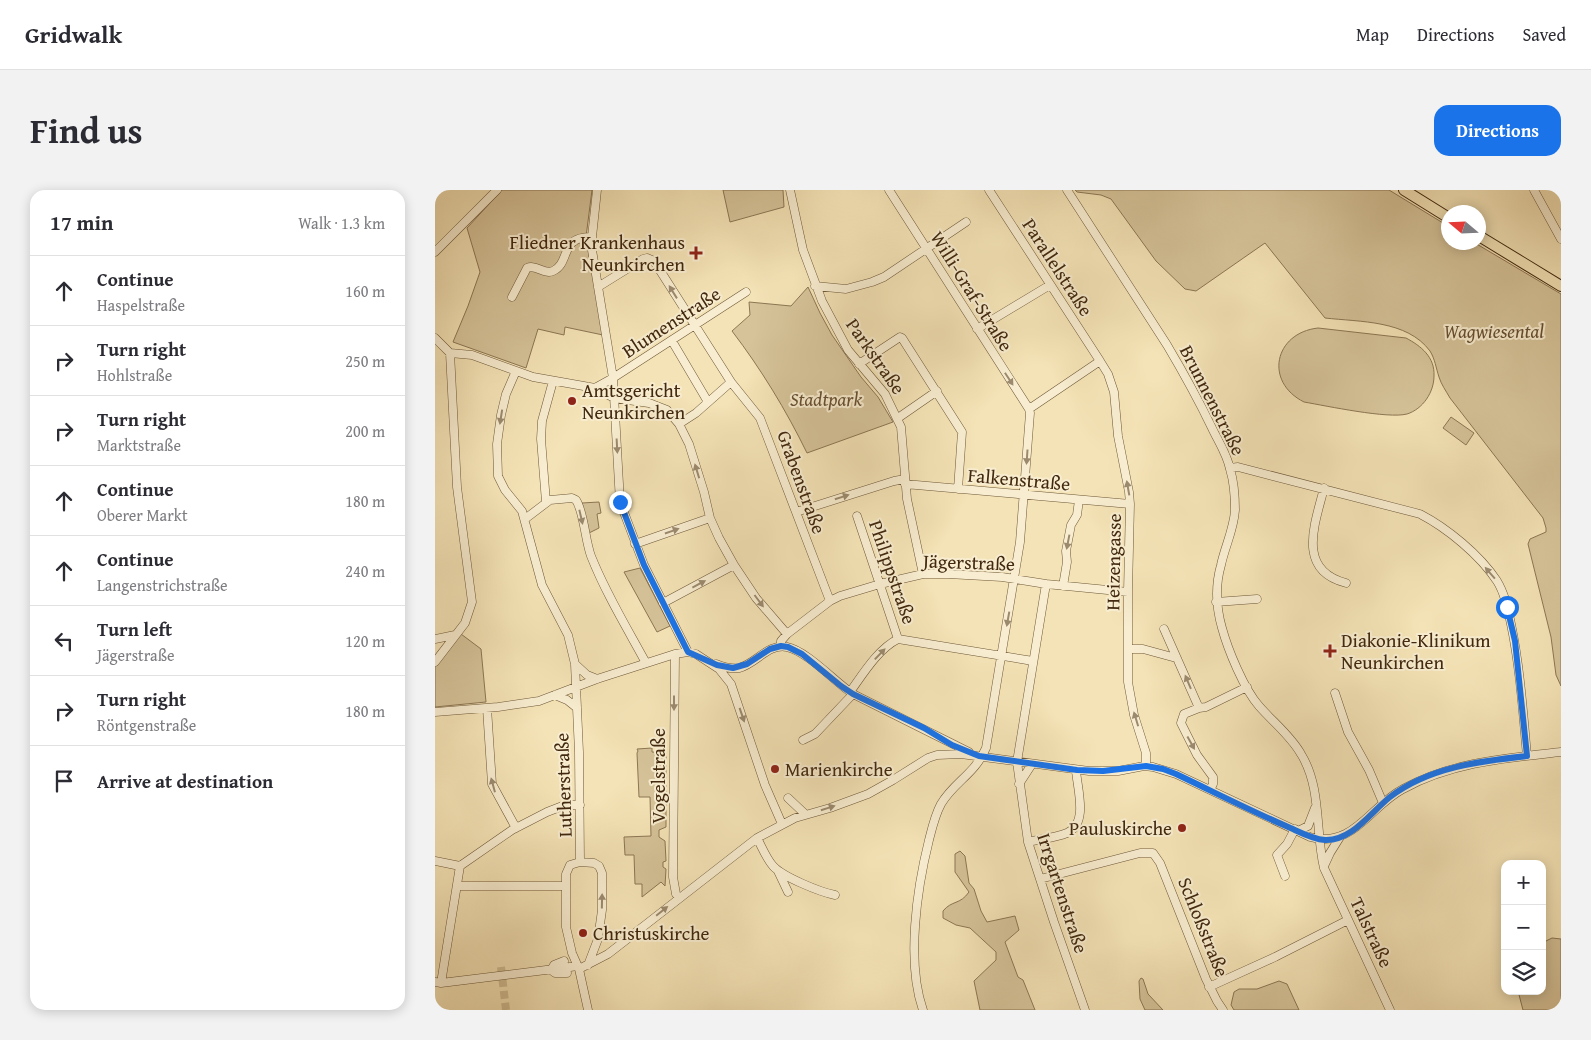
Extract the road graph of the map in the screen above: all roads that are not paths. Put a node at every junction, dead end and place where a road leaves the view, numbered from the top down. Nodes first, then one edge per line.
1 (497, 190) edge
2 (597, 190) edge
3 (790, 190) edge
4 (889, 190) edge
5 (989, 190) edge
6 (1067, 190) edge
7 (1404, 190) edge
8 (1534, 190) edge
9 (1441, 213) edge
10 (966, 222) dead end
11 (591, 238) junction
12 (1561, 239) edge
13 (1486, 240) edge
14 (927, 248) junction
15 (435, 252) edge
16 (1049, 285) junction
17 (598, 286) junction
18 (815, 286) junction
19 (1561, 286) edge
20 (746, 292) dead end
21 (512, 297) dead end
22 (694, 326) junction
23 (977, 329) junction
24 (435, 338) edge
25 (672, 340) junction
26 (450, 353) junction
27 (1100, 362) junction
28 (859, 364) junction
29 (515, 370) junction
30 (613, 378) junction
31 (553, 381) junction
32 (731, 382) junction
33 (595, 388) junction
34 (937, 391) junction
35 (614, 398) junction
36 (708, 402) junction
37 (1029, 409) junction
38 (898, 418) junction
39 (679, 424) junction
40 (1230, 468) junction
41 (905, 482) junction
42 (1324, 488) junction
43 (958, 489) junction
44 (1024, 495) junction
45 (1079, 500) junction
46 (546, 502) junction
47 (1131, 504) junction
48 (796, 512) junction
49 (857, 516) dead end
50 (709, 518) junction
51 (525, 519) junction
52 (635, 544) junction
53 (734, 565) junction
54 (923, 574) junction
55 (1015, 579) junction
56 (1346, 583) dead end
57 (880, 584) junction
58 (1047, 584) junction
59 (1063, 586) junction
60 (1128, 592) junction
61 (1257, 599) dead end
62 (830, 601) junction
63 (1217, 602) junction
64 (663, 603) junction
65 (1164, 629) dead end
66 (787, 634) junction
67 (455, 635) junction
68 (898, 638) junction
69 (435, 639) edge
70 (781, 646) junction
71 (1128, 649) junction
72 (688, 652) junction
73 (675, 654) junction
74 (1001, 656) junction
75 (1177, 658) junction
76 (707, 661) junction
77 (1033, 661) junction
78 (435, 662) edge
79 (646, 663) junction
80 (575, 664) junction
81 (747, 664) junction
82 (597, 679) junction
83 (731, 684) junction
84 (576, 687) junction
85 (1247, 687) junction
86 (852, 693) junction
87 (1335, 693) dead end
88 (555, 695) junction
89 (487, 708) junction
90 (577, 708) junction
91 (1199, 708) junction
92 (435, 712) edge
93 (943, 739) junction
94 (803, 740) dead end
95 (1561, 752) edge
96 (937, 755) junction
97 (1527, 756) junction
98 (981, 757) junction
99 (1017, 762) junction
100 (1032, 764) junction
101 (1146, 766) junction
102 (1077, 770) junction
103 (1019, 784) junction
104 (1210, 790) junction
105 (788, 798) dead end
106 (1316, 803) junction
107 (1383, 803) junction
108 (580, 805) junction
109 (804, 813) dead end
110 (782, 824) junction
111 (516, 828) junction
112 (1297, 830) junction
113 (1339, 837) junction
114 (757, 838) junction
115 (1319, 839) junction
116 (1028, 842) junction
117 (435, 861) edge
118 (581, 862) junction
119 (460, 866) junction
120 (1324, 868) junction
121 (777, 869) junction
122 (1285, 876) dead end
123 (1040, 879) junction
124 (457, 886) junction
125 (565, 886) junction
126 (788, 892) dead end
127 (835, 895) dead end
128 (679, 897) junction
129 (1348, 920) junction
130 (564, 962) dead end
131 (588, 965) junction
132 (579, 968) junction
133 (551, 970) junction
134 (567, 973) dead end
135 (438, 982) edge
136 (1209, 987) junction
137 (588, 1010) edge
138 (923, 1010) edge
139 (1085, 1010) edge
140 (1223, 1010) edge
141 (1390, 1010) edge

1 - 15 street
2 - 11 street
3 - 18 street, Parkstraße
4 - 14 street, Willi-Graf-Straße
5 - 16 street, Parallelstraße
6 - 40 street, Brunnenstraße
7 - 9 main road
8 - 12 street
10 - 14 street
11 - 17 street
11 - 21 street
13 - 19 main road
14 - 18 street
14 - 23 street, Willi-Graf-Straße
16 - 23 street
16 - 27 street, Parallelstraße
22 -> 17 street, Grabenstraße
17 - 30 street
18 - 28 street, Parkstraße
20 - 22 street, Blumenstraße
22 - 25 street, Blumenstraße
22 - 32 street, Grabenstraße
23 -> 37 street, Willi-Graf-Straße
24 - 26 street
25 - 30 street, Blumenstraße
25 - 36 street
26 - 29 street
26 - 67 street
27 - 37 street
47 -> 27 street, Heizengasse
28 - 34 street
28 - 38 street, Parkstraße
29 - 31 street
29 -> 51 street
30 - 33 street, Blumenstraße
30 - 35 street
31 - 33 street
31 - 46 street
32 - 36 street
32 - 48 street, Grabenstraße
33 - 35 street
34 - 38 street
34 - 43 street
35 - 39 street
35 -> 52 street
36 - 39 street
37 -> 44 street
38 - 41 street, Parkstraße
50 -> 39 street
40 - 42 street
40 - 63 street, Brunnenstraße
41 - 43 street, Falkenstraße
48 -> 41 street, Falkenstraße
41 - 54 street, Parkstraße
42 - 56 street
97 -> 42 street
43 - 44 street, Falkenstraße
44 - 45 street, Falkenstraße
44 - 55 street
45 - 47 street, Falkenstraße
45 -> 59 street
46 - 51 street
46 -> 79 street
47 - 60 street, Heizengasse
48 - 62 street, Grabenstraße
49 - 57 street, Philippstraße
52 -> 50 street
50 - 53 street
51 - 80 street, Lutherstraße
52 - 64 street
64 -> 53 street
53 -> 66 street
54 - 55 street, Jägerstraße
54 - 57 street, Jägerstraße
55 - 58 street, Jägerstraße
55 -> 74 street
57 - 62 street, Jägerstraße
57 - 68 street, Philippstraße
58 - 59 street, Jägerstraße
58 - 77 street, Irrgartenstraße
59 - 60 street, Jägerstraße
60 - 71 street, Heizengasse
61 - 63 street
62 - 66 street, Jägerstraße
63 - 85 street, Brunnenstraße
64 - 72 street
65 - 75 street
66 - 70 street, Jägerstraße
67 - 69 street
67 - 78 street
68 - 74 street
86 -> 68 street
70 - 81 street
70 - 86 street
71 - 75 street
101 -> 71 street, Heizengasse
72 - 73 street
72 - 76 street
73 - 79 street
73 -> 128 street, Vogelstraße
74 - 77 street
74 - 98 street
91 -> 75 street
76 - 81 street
76 - 83 street
77 - 99 street, Irrgartenstraße
79 - 82 street
80 - 82 street
80 - 84 street, Lutherstraße
81 - 83 street
82 - 84 street
83 -> 110 street
84 - 88 street
84 - 90 street, Lutherstraße
85 - 91 street
85 - 106 street, Brunnenstraße
86 - 93 street
86 - 94 street
87 - 107 street
88 - 89 street
88 - 90 street, Lutherstraße
89 - 92 street
111 -> 89 street
90 - 108 street, Lutherstraße
91 -> 104 street
93 - 96 street
93 - 98 street
95 - 97 street
96 - 98 street
110 -> 96 street
97 - 107 street
98 - 99 street
98 - 138 street
99 - 100 street
99 - 103 street, Irrgartenstraße
100 - 102 street
100 - 103 street
101 - 102 street
101 - 104 street
102 - 116 street
103 - 116 street, Irrgartenstraße
104 - 112 street
105 - 109 street
106 - 112 street
106 - 115 street, Brunnenstraße
107 - 113 street
108 - 111 street
108 - 118 street, Lutherstraße
110 - 114 street
111 - 119 street
112 - 115 street
112 - 122 street
113 - 115 street
113 - 120 street
114 - 121 street
114 - 128 street
115 - 120 street, Talstraße
116 - 123 street, Irrgartenstraße
117 - 119 street
118 - 125 street
131 -> 118 street
119 - 124 street
120 - 129 street, Talstraße
121 - 126 street
121 - 127 street
123 - 136 street, Schloßstraße
123 - 139 street, Irrgartenstraße
124 - 125 street
124 - 135 street
125 - 132 street
131 -> 128 street
129 - 136 street
129 - 141 street, Talstraße
130 - 133 street
131 - 132 street
132 - 133 street
132 - 137 street
133 - 134 street
133 - 135 street
136 - 140 street, Schloßstraße

